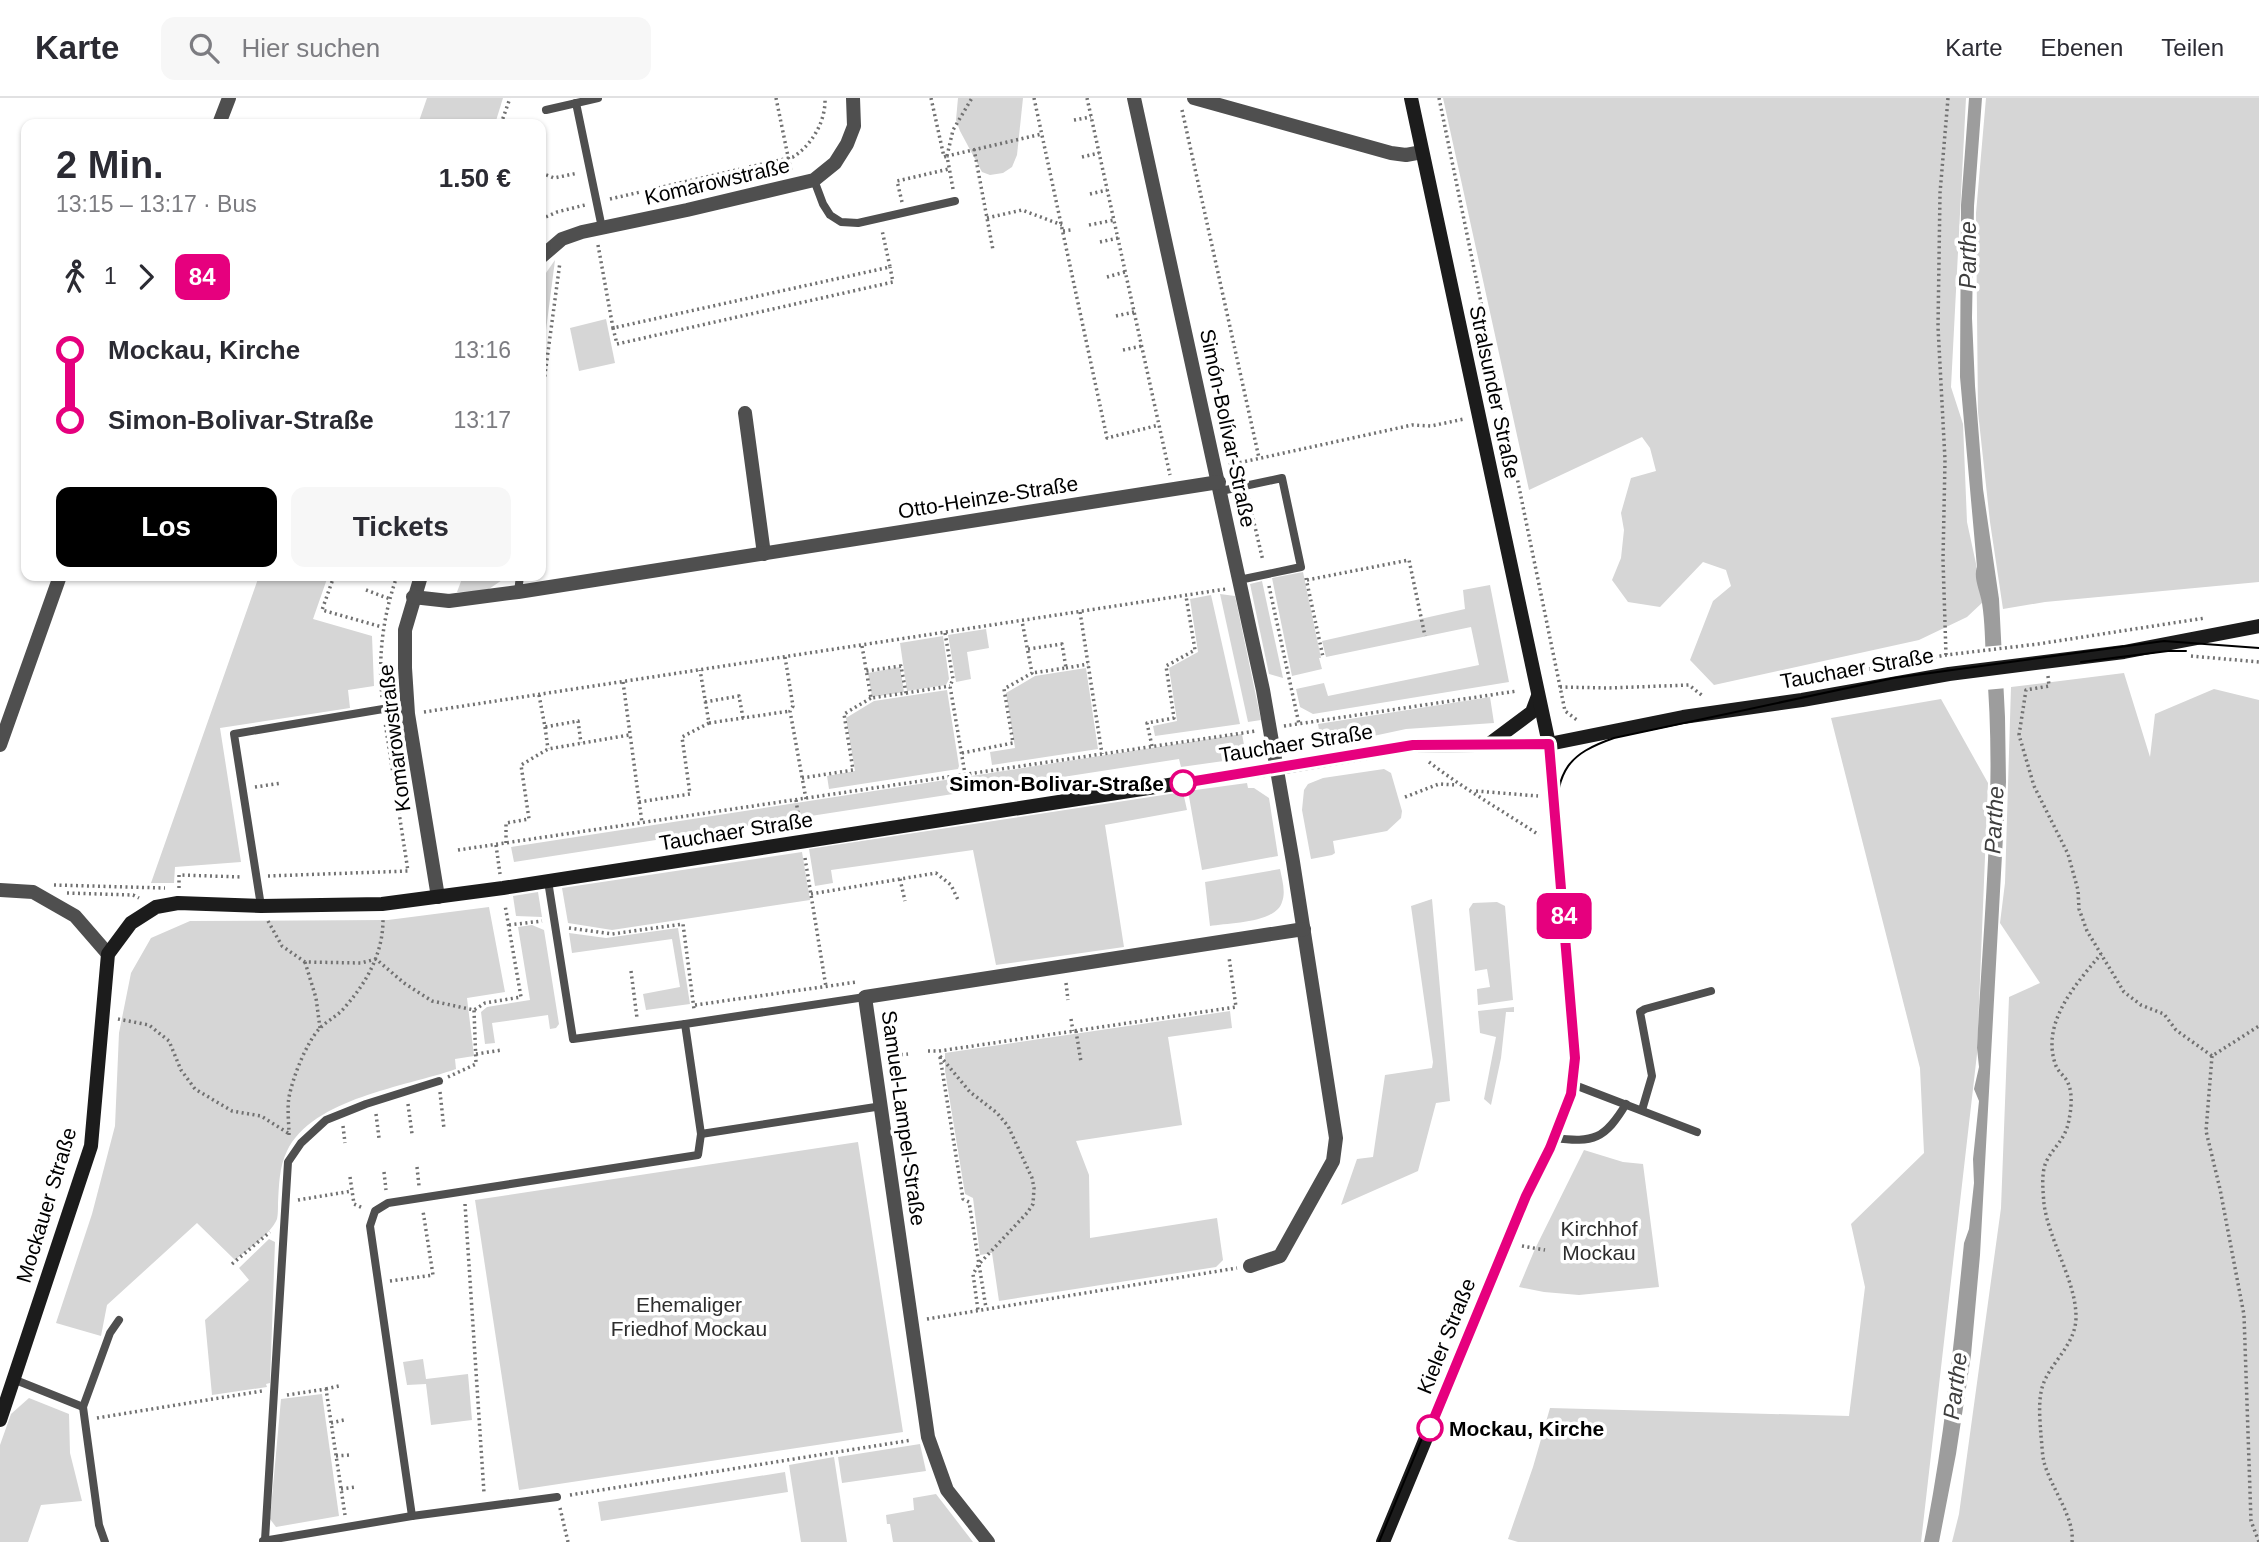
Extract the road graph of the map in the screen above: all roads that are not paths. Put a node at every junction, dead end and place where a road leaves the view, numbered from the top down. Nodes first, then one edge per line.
1 (229, 98) edge
2 (598, 98) edge
3 (853, 98) edge
4 (1134, 98) edge
5 (1194, 98) edge
6 (1411, 98) edge
7 (576, 103) junction
8 (546, 110) dead end
9 (221, 119) edge
10 (1422, 152) junction
11 (814, 180) junction
12 (955, 201) road end
13 (598, 228) junction
14 (546, 253) edge
15 (745, 413) dead end
16 (1219, 480) junction
17 (764, 554) junction
18 (58, 581) edge
19 (419, 581) edge
20 (520, 581) edge
21 (1240, 584) junction
22 (519, 592) junction
23 (413, 597) junction
24 (2259, 626) edge
25 (1538, 695) junction
26 (408, 710) junction
27 (1489, 744) junction
28 (1549, 744) junction
29 (0, 745) edge
30 (1278, 768) junction
31 (548, 881) junction
32 (0, 890) edge
33 (438, 897) junction
34 (264, 905) junction
35 (1304, 929) junction
36 (108, 954) junction
37 (1711, 991) dead end
38 (865, 997) junction
39 (685, 1024) junction
40 (439, 1081) road end
41 (1572, 1084) junction
42 (1626, 1104) junction
43 (881, 1106) junction
44 (1642, 1110) junction
45 (1697, 1132) dead end
46 (701, 1135) junction
47 (1552, 1143) junction
48 (1250, 1266) road end
49 (118, 1321) dead end
50 (13, 1380) junction
51 (83, 1407) junction
52 (0, 1420) edge
53 (557, 1497) road end
54 (412, 1516) junction
55 (263, 1541) edge
56 (105, 1542) edge
57 (988, 1542) edge
58 (1383, 1542) edge

1 - 9 street
2 - 7 lane
3 - 11 street, Komarowstraße
4 - 16 street, Simón-Bolívar-Straße
5 - 10 street
6 - 10 street, Stralsunder Straße
7 - 8 lane
7 - 13 lane
10 - 25 street, Stralsunder Straße
11 - 12 lane
11 - 13 street, Komarowstraße
13 - 14 street, Komarowstraße
15 - 17 street
16 - 17 street, Otto-Heinze-Straße
16 - 21 street, Simón-Bolívar-Straße
16 - 21 lane
17 - 22 street, Otto-Heinze-Straße
18 - 29 street
19 - 23 street, Komarowstraße
20 - 22 lane
21 - 30 street, Simón-Bolívar-Straße
22 - 23 street, Otto-Heinze-Straße
23 - 26 street, Komarowstraße
24 - 28 street, Tauchaer Straße
25 - 27 street
25 - 28 street, Stralsunder Straße
26 - 33 street, Komarowstraße
26 - 34 lane
27 - 28 street, Tauchaer Straße
27 - 30 street, Tauchaer Straße
28 - 41 street, Kieler Straße
30 - 31 street, Tauchaer Straße
30 - 35 street
31 - 33 street, Tauchaer Straße
31 - 39 lane
32 - 36 street
33 - 34 street, Tauchaer Straße
34 - 36 street, Tauchaer Straße
35 - 38 street, Samuel-Lampel-Straße
35 - 48 street
36 - 50 street, Mockauer Straße
37 - 44 lane
38 - 39 lane
38 - 43 street, Samuel-Lampel-Straße
39 - 46 lane
40 - 55 lane
41 - 42 lane
41 - 47 street, Kieler Straße
42 - 44 lane
42 - 47 lane
43 - 46 lane
43 - 57 street, Samuel-Lampel-Straße
44 - 45 lane
46 - 54 lane
47 - 58 street, Kieler Straße
49 - 51 lane
50 - 51 lane
50 - 52 street, Mockauer Straße
51 - 56 lane
53 - 54 lane
54 - 55 lane

